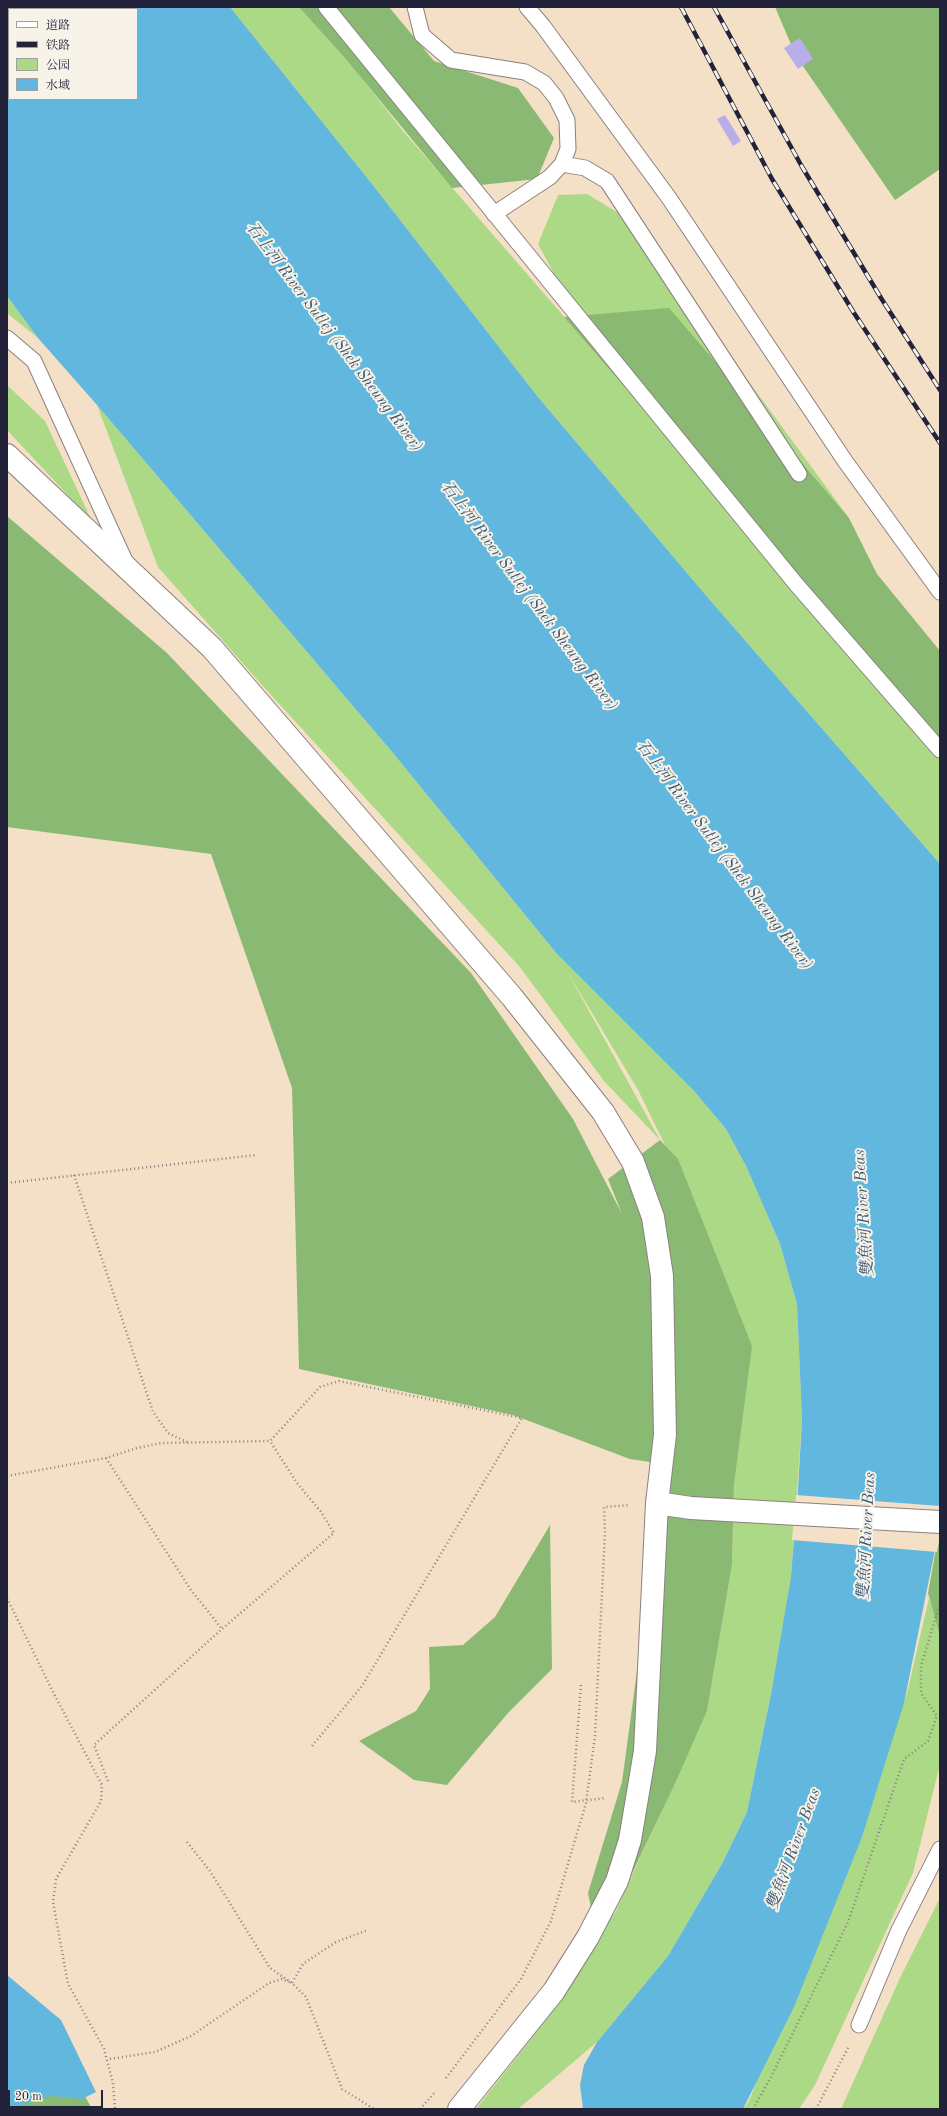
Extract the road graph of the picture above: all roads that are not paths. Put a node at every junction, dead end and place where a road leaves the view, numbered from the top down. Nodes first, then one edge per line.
1 (326, 7) edge
2 (415, 7) edge
3 (527, 7) edge
4 (562, 164) junction
5 (494, 214) junction
6 (7, 338) edge
7 (7, 455) edge
8 (799, 474) dead end
9 (130, 571) junction
10 (940, 592) edge
11 (940, 750) edge
12 (657, 1503) junction
13 (940, 1522) edge
14 (940, 1849) edge
15 (859, 2025) road end
16 (459, 2109) edge

1 - 5 lane
2 - 4 lane
3 - 10 lane
4 - 5 lane
4 - 8 lane
5 - 11 lane
6 - 9 lane
7 - 9 street
9 - 12 street
12 - 13 street
12 - 16 street
14 - 15 lane

